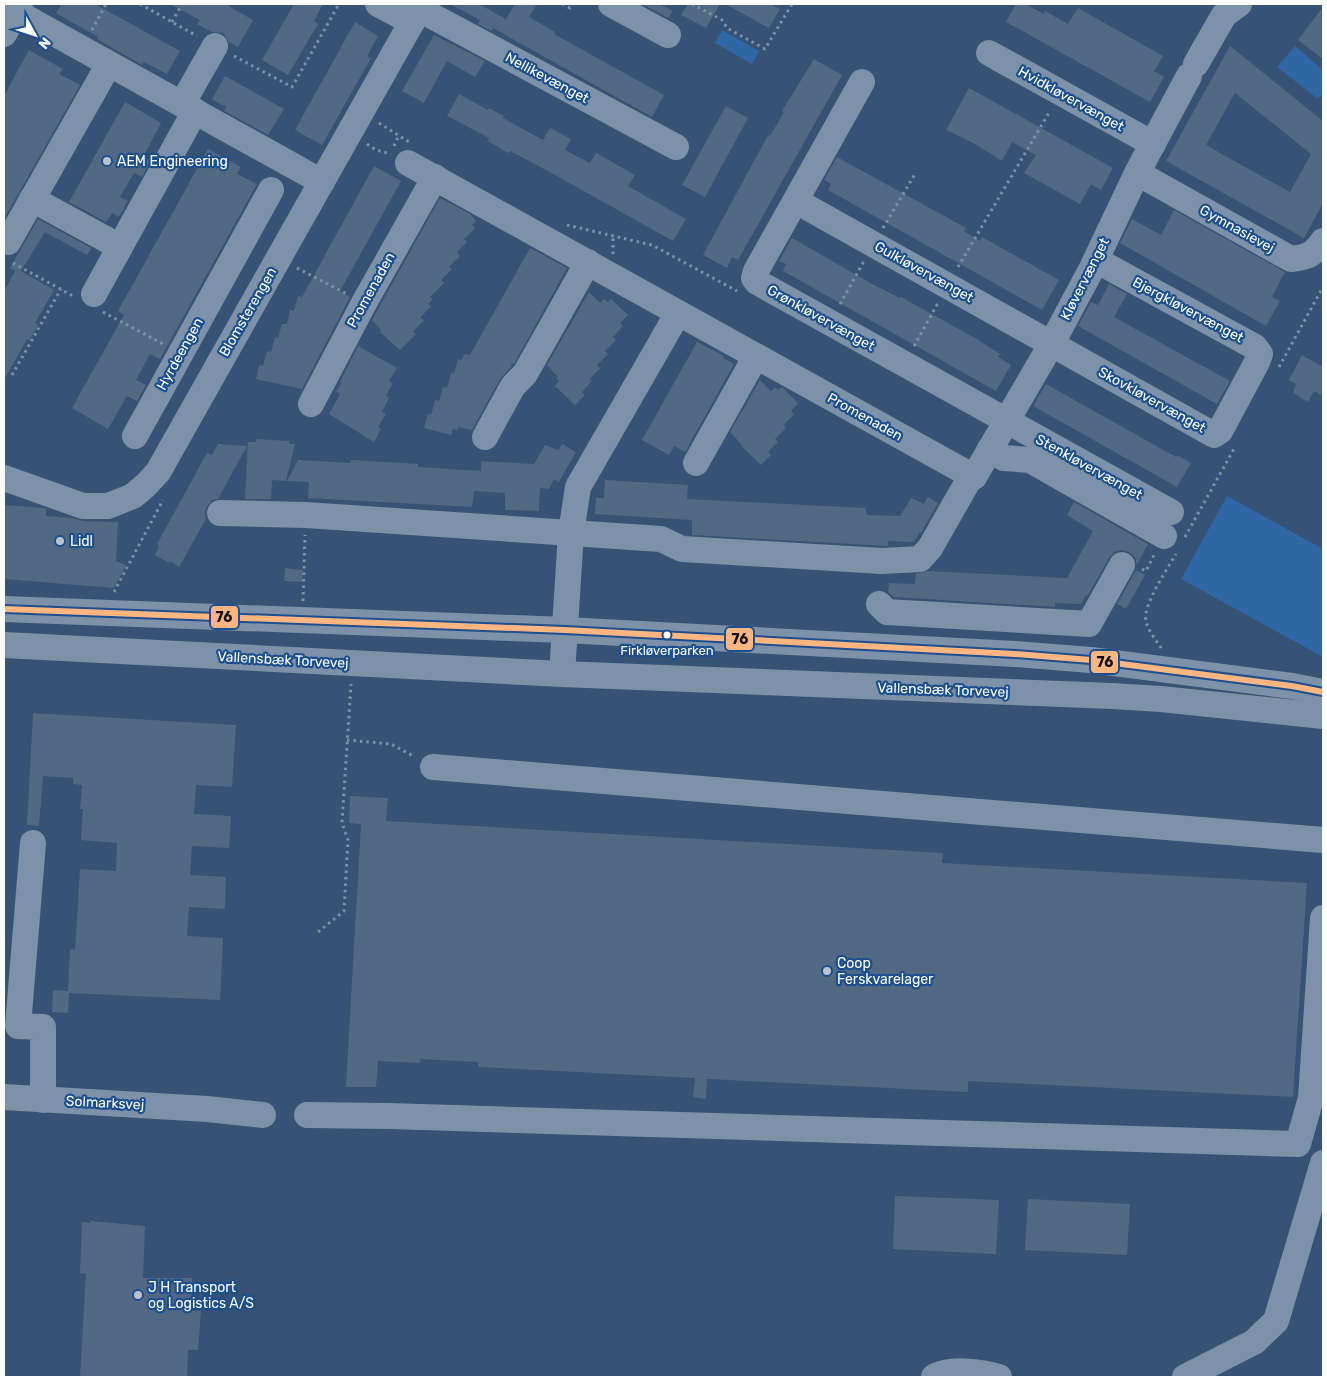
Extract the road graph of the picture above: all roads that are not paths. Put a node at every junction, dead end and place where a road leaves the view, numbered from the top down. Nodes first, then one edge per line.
1 (378, 4) edge
2 (1239, 4) edge
3 (618, 5) edge
4 (417, 12) edge
5 (13, 16) edge
6 (668, 35) dead end
7 (215, 46) road end
8 (988, 53) dead end
9 (109, 64) junction
10 (862, 82) dead end
11 (188, 108) junction
12 (1153, 144) junction
13 (676, 147) dead end
14 (412, 154) road end
15 (435, 177) junction
16 (1148, 179) dead end
17 (322, 182) junction
18 (272, 190) dead end
19 (32, 199) junction
20 (796, 201) junction
21 (1323, 241) edge
22 (120, 247) junction
23 (10, 252) road end
24 (1096, 260) junction
25 (588, 262) junction
26 (225, 271) junction
27 (261, 290) junction
28 (92, 301) road end
29 (678, 312) junction
30 (1052, 343) junction
31 (756, 356) junction
32 (1239, 399) joint
33 (311, 404) dead end
34 (1006, 421) junction
35 (135, 436) dead end
36 (485, 437) dead end
37 (990, 449) junction
38 (696, 462) dead end
39 (972, 477) junction
40 (4, 478) edge
41 (220, 513) dead end
42 (571, 533) junction
43 (1122, 565) road end
44 (879, 604) dead end
45 (4, 609) edge
46 (565, 630) junction
47 (4, 645) edge
48 (562, 674) junction
49 (1323, 692) edge
50 (1323, 716) edge
51 (433, 767) road end
52 (1323, 840) edge
53 (34, 843) dead end
54 (1323, 918) edge
55 (4, 1097) edge
56 (43, 1100) junction
57 (263, 1114) dead end
58 (307, 1115) dead end
59 (1323, 1163) edge
60 (934, 1377) edge
61 (999, 1377) edge
62 (1185, 1377) edge

1 - 4 street, Nellikevænget
2 - 12 street, Kløvervænget
3 - 6 street
4 - 13 street, Nellikevænget
4 - 17 street, Blomsterengen
5 - 9 street
7 - 11 street
8 - 12 street, Hvidkløvervænget
9 - 11 street
9 - 19 street
10 - 20 street, Grønkløvervænget
11 - 17 street
11 - 22 street
12 - 24 street, Kløvervænget
14 - 15 street, Promenaden
15 - 25 street, Promenaden
15 - 33 street, Promenaden
16 - 21 street, Gymnasievej
17 - 27 street, Blomsterengen
18 - 26 street, Hyrdeengen
19 - 22 street
19 - 23 street
20 - 30 street, Gulkløvervænget
20 - 34 street, Grønkløvervænget
22 - 28 street
24 - 30 street, Kløvervænget
24 - 32 street, Bjergkløvervænget
25 - 29 street, Promenaden
25 - 36 street
26 - 27 street
26 - 35 street, Hyrdeengen
27 - 40 street, Blomsterengen
29 - 31 street, Promenaden
29 - 42 street
30 - 32 street, Skovkløvervænget
30 - 34 street, Kløvervænget
31 - 38 street
31 - 39 street, Promenaden
34 - 37 street, Kløvervænget
34 - 37 street, Stenkløvervænget
37 - 39 street, Kløvervænget
39 - 42 street
41 - 42 street
42 - 46 street
43 - 44 street
45 - 46 street
46 - 48 street
46 - 49 street
47 - 48 street, Vallensbæk Torvevej
48 - 50 street, Vallensbæk Torvevej
51 - 52 street
53 - 56 street
54 - 58 street
55 - 56 street, Solmarksvej
56 - 57 street, Solmarksvej
59 - 62 street
60 - 61 street

